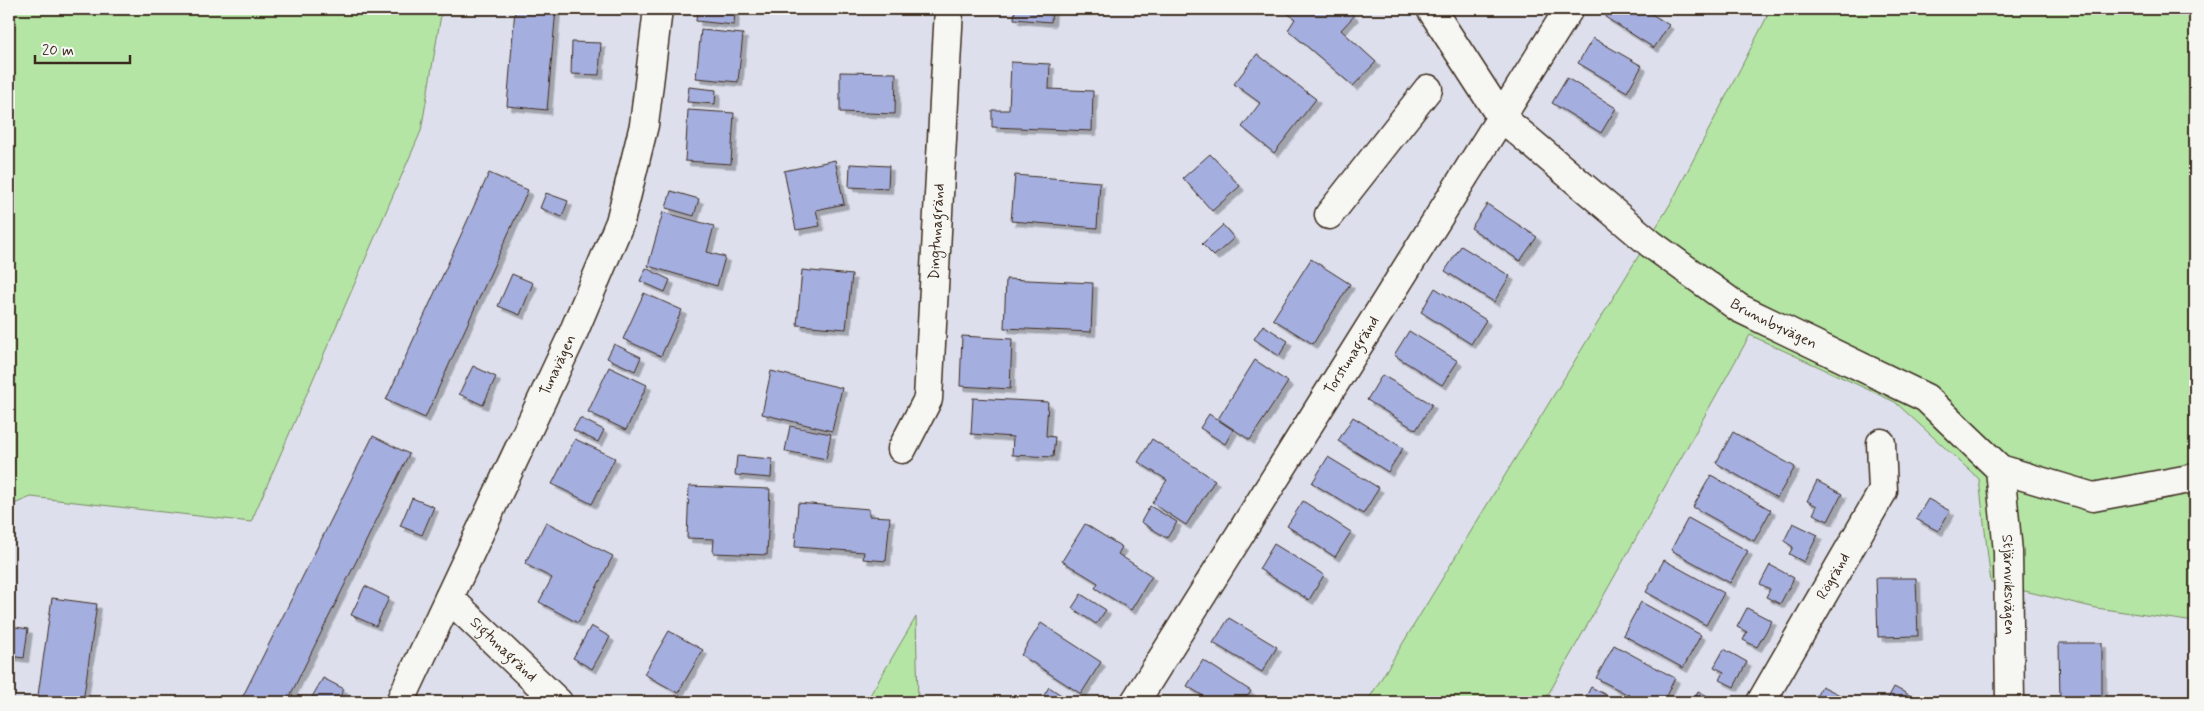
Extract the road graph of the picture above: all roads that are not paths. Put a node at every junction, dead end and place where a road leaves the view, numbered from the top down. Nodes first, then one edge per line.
1 (658, 9) edge
2 (949, 9) edge
3 (1431, 9) edge
4 (1569, 9) edge
5 (1428, 88) dead end
6 (1501, 117) junction
7 (1329, 215) dead end
8 (1881, 443) dead end
9 (902, 449) dead end
10 (2000, 468) junction
11 (2195, 478) edge
12 (449, 598) junction
13 (400, 702) edge
14 (558, 702) edge
15 (1135, 702) edge
16 (1761, 702) edge
17 (2010, 702) edge

1 - 12 street, Tunavägen
2 - 9 street, Dingtunagränd
3 - 6 street, Brunnbyvägen
4 - 6 street, Torstunagränd
5 - 7 street
6 - 10 street, Brunnbyvägen
6 - 15 street, Torstunagränd
8 - 16 street, Rögränd
10 - 11 street, Brunnbyvägen
10 - 17 street, Stjärnviksvägen
12 - 13 street, Tunavägen
12 - 14 street, Sigtunagränd

